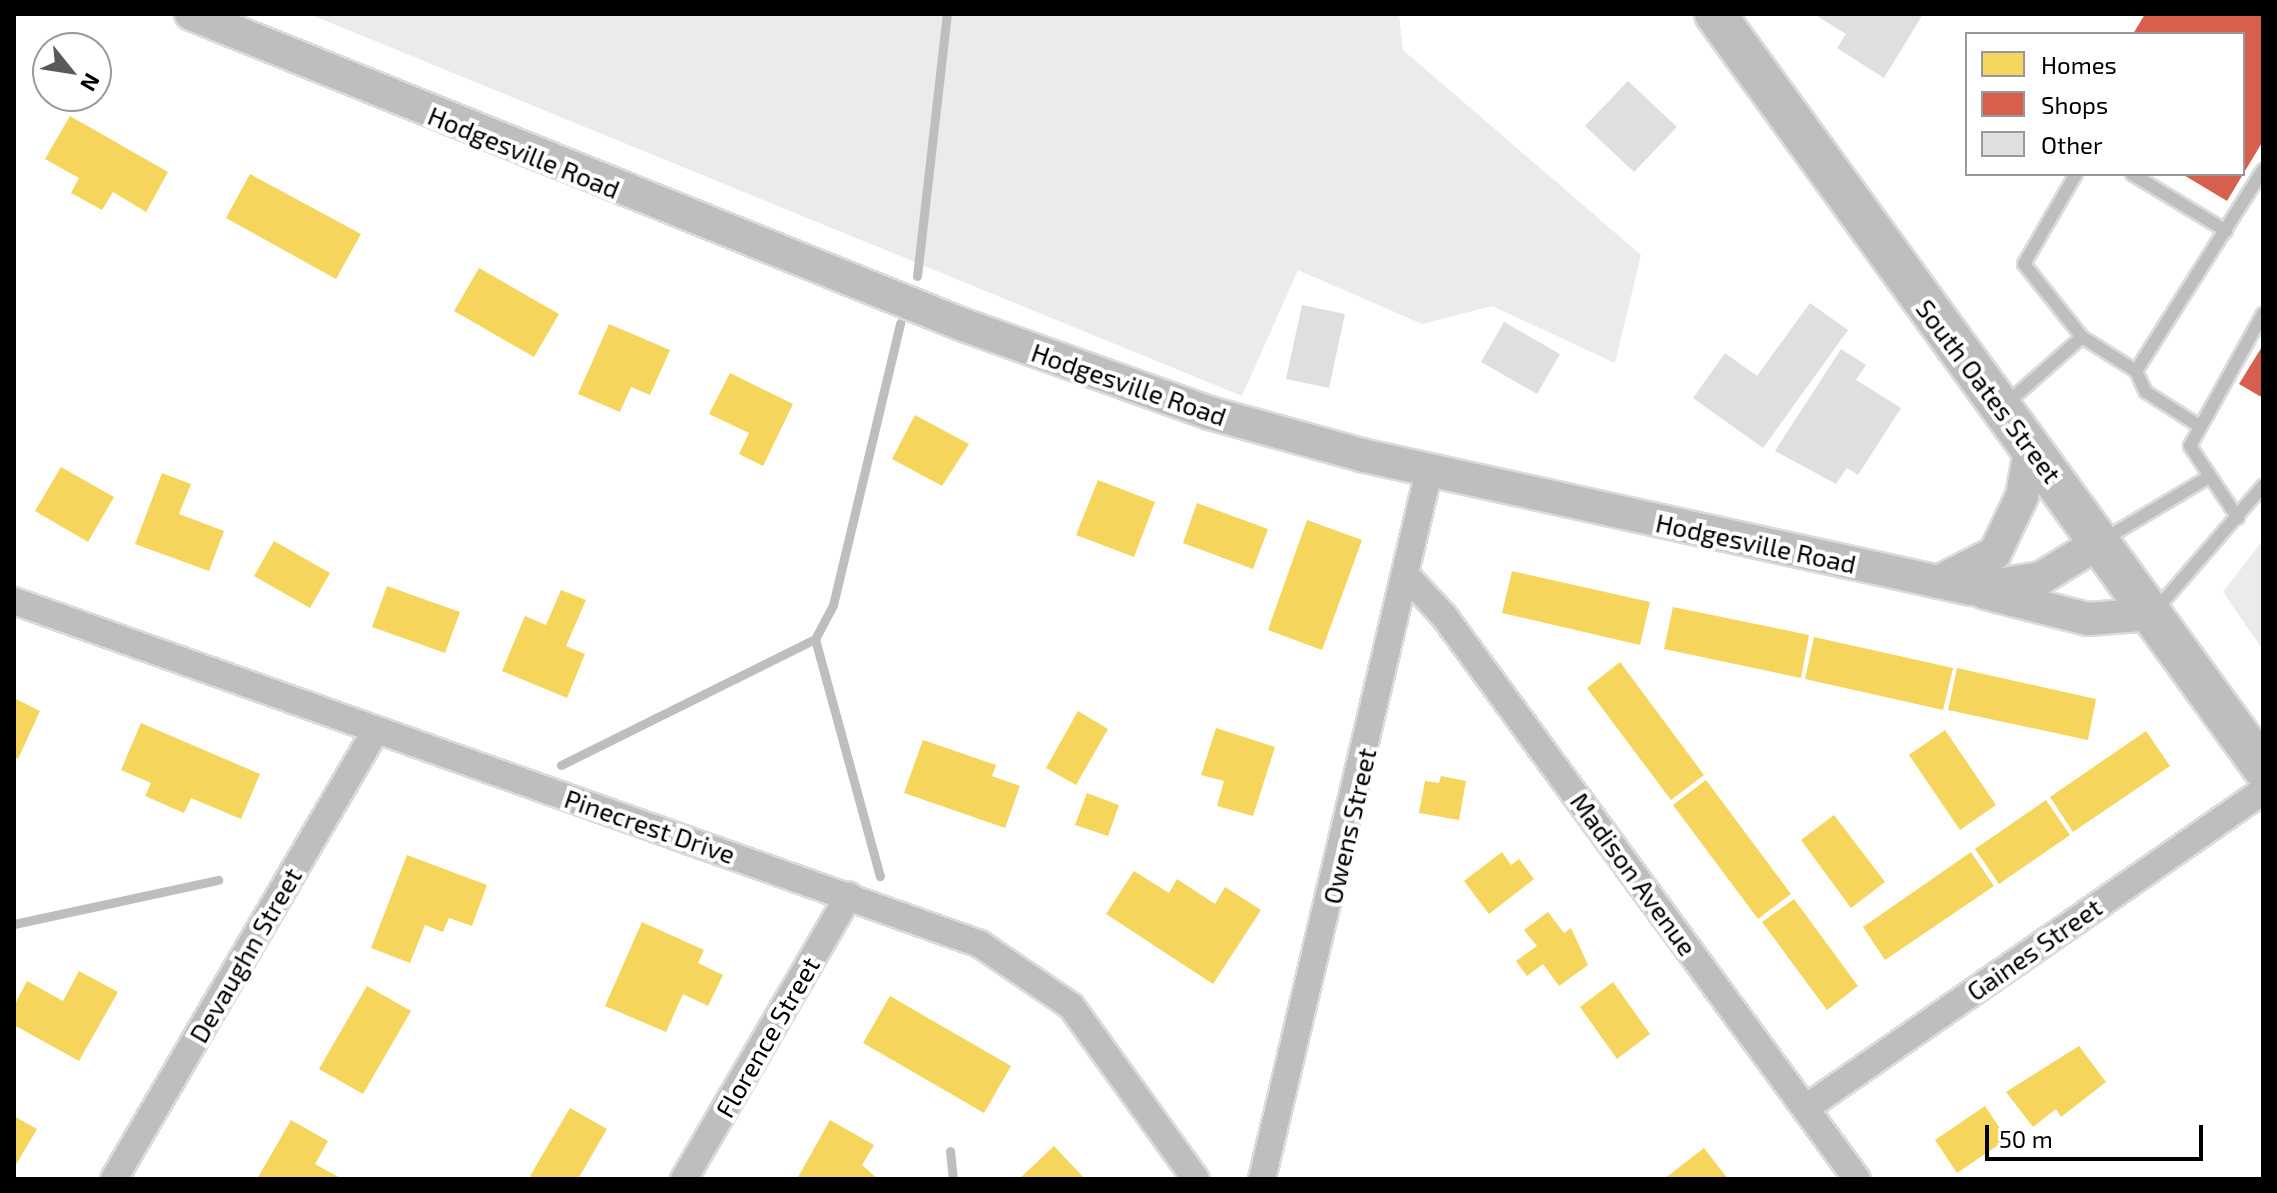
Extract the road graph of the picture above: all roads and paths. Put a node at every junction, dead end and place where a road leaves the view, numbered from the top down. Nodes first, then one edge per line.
1 (191, 14) edge
2 (1715, 14) edge
3 (2263, 170) edge
4 (2075, 176) edge
5 (2135, 176) edge
6 (2226, 231) junction
7 (2263, 314) edge
8 (2082, 337) junction
9 (2136, 371) junction
10 (2003, 407) junction
11 (2196, 424) junction
12 (2031, 446) junction
13 (1429, 471) junction
14 (2207, 478) junction
15 (2263, 486) edge
16 (2238, 518) junction
17 (2100, 542) junction
18 (1405, 574) junction
19 (1938, 582) junction
20 (1971, 589) junction
21 (14, 601) edge
22 (2153, 614) junction
23 (376, 730) junction
24 (2263, 768) edge
25 (2263, 791) edge
26 (849, 896) junction
27 (1806, 1108) junction
28 (114, 1179) edge
29 (684, 1179) edge
30 (1196, 1179) edge
31 (1262, 1179) edge
32 (1857, 1179) edge

1 - 13 street, Hodgesville Road
2 - 10 main road, South Oates Street
3 - 6 lane
4 - 8 lane
5 - 6 lane
6 - 9 lane
7 - 11 lane
8 - 9 lane
8 - 10 lane
9 - 11 lane
10 - 12 main road, South Oates Street
11 - 14 lane
12 - 17 main road, South Oates Street
12 - 19 street
13 - 18 street, Owens Street
13 - 19 street, Hodgesville Road
14 - 16 lane
14 - 17 lane
15 - 16 lane
16 - 22 lane
17 - 20 street, Hodgesville Road
17 - 22 main road, South Oates Street
18 - 27 street, Madison Avenue
18 - 31 street, Owens Street
19 - 20 street, Hodgesville Road
20 - 22 street
21 - 23 street, Pinecrest Drive
22 - 24 main road, South Oates Street
23 - 26 street, Pinecrest Drive
23 - 28 street, Devaughn Street
25 - 27 street, Gaines Street
26 - 29 street, Florence Street
26 - 30 street, Pinecrest Drive
27 - 32 street, Madison Avenue

